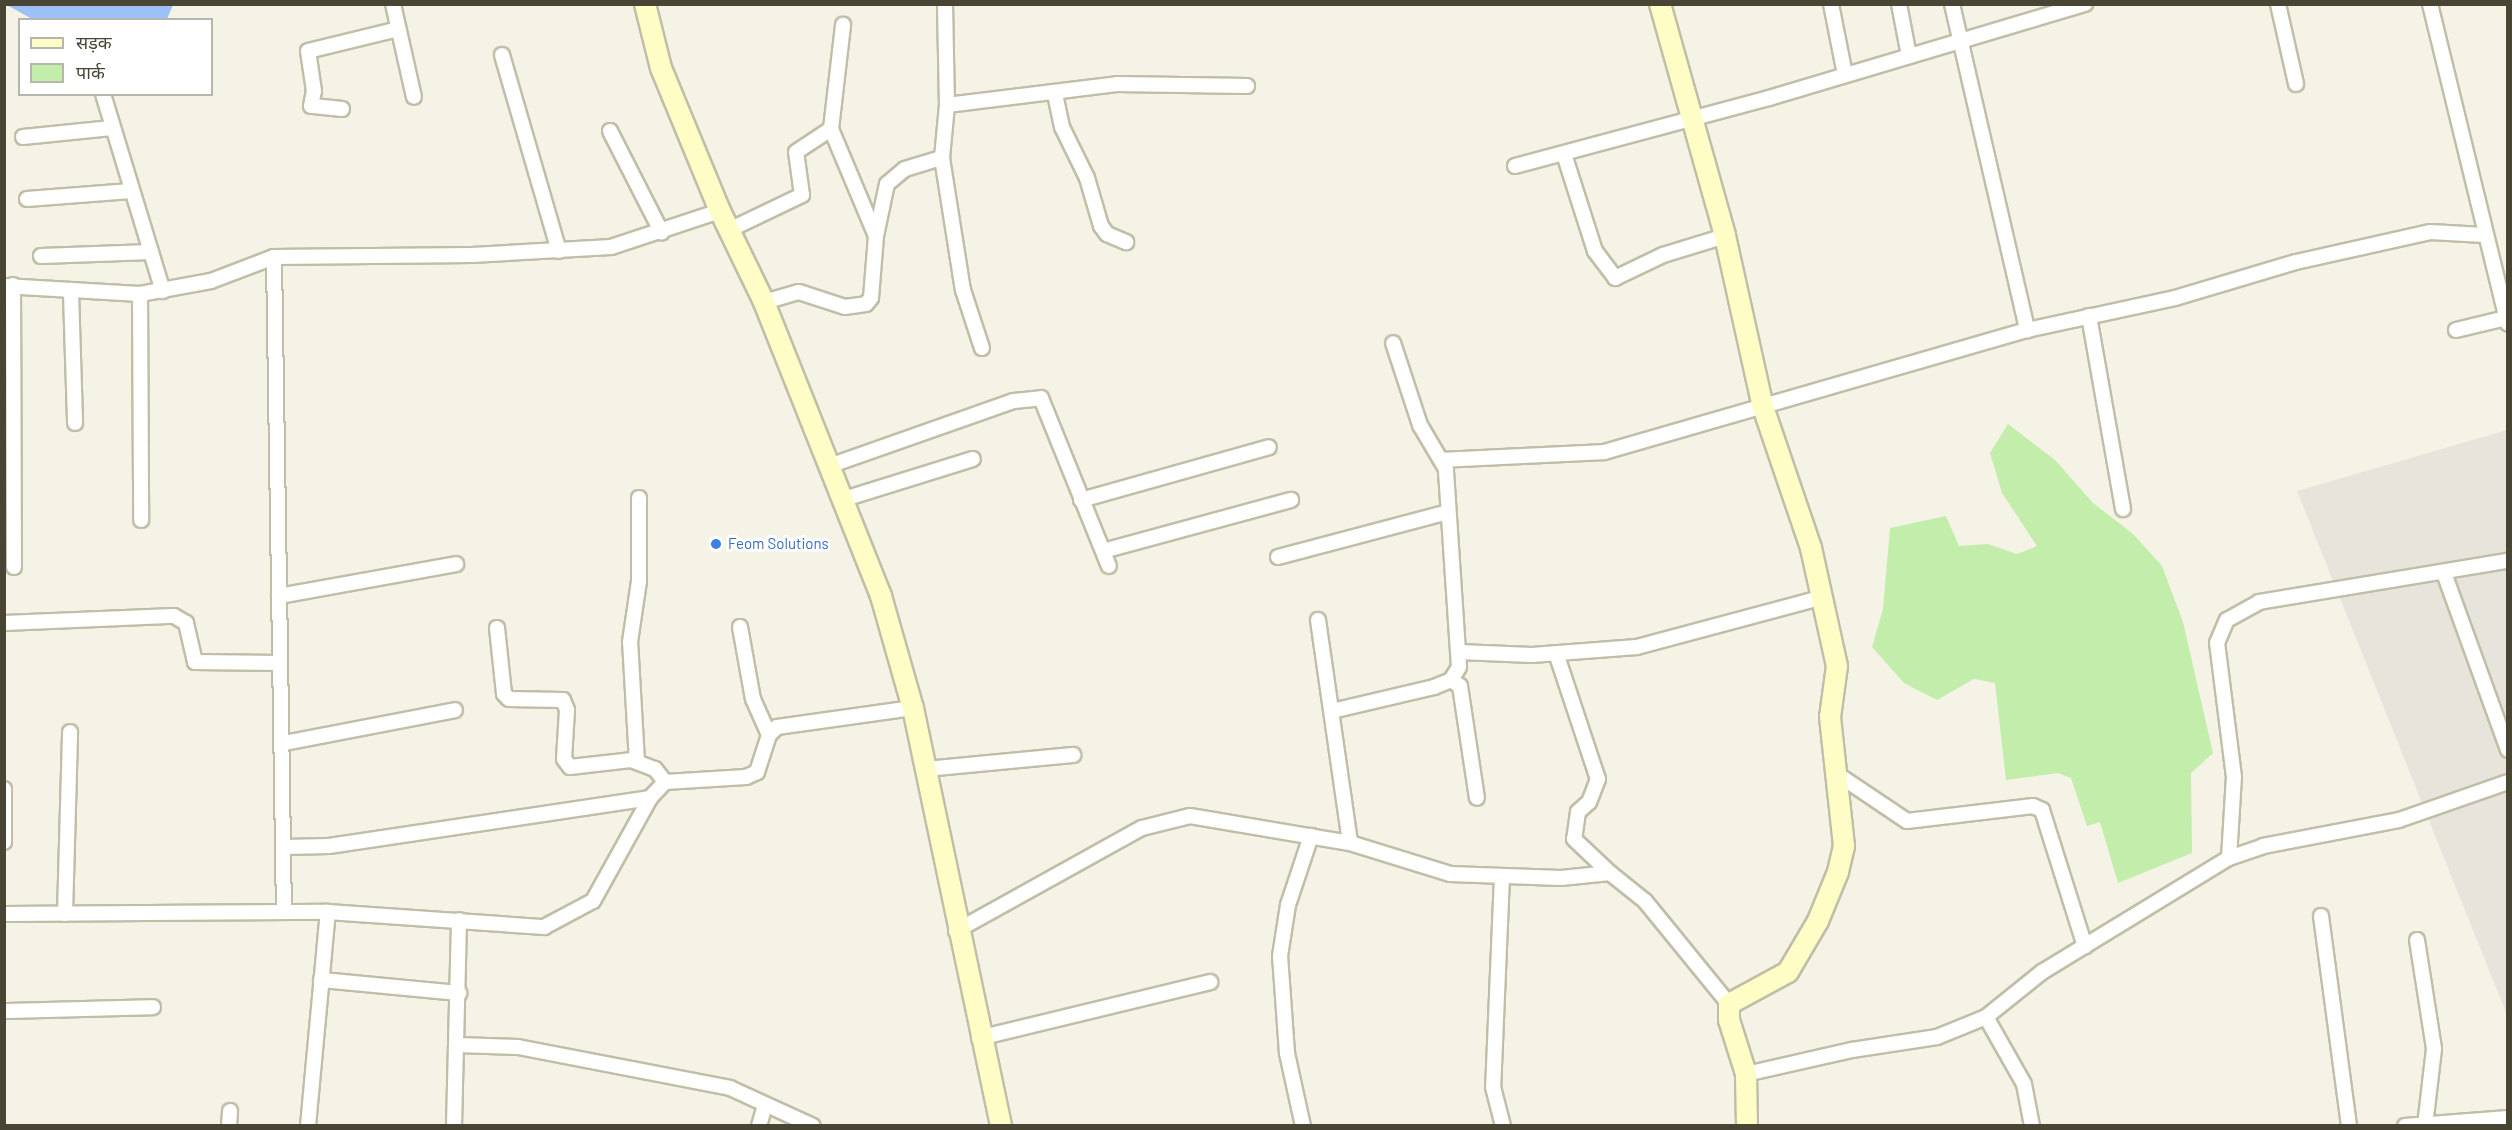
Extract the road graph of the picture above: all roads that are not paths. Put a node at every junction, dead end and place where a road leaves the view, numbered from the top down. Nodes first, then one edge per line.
1 (393, 4) edge
2 (645, 4) edge
3 (945, 4) edge
4 (1660, 4) edge
5 (1831, 4) edge
6 (1899, 4) edge
7 (1952, 4) edge
8 (2085, 4) edge
9 (2278, 4) edge
10 (2430, 4) edge
11 (2067, 6) edge
12 (843, 25) dead end
13 (398, 29) junction
14 (1960, 40) junction
15 (502, 55) dead end
16 (1909, 56) junction
17 (1845, 75) junction
18 (2296, 84) dead end
19 (1247, 86) dead end
20 (1055, 94) junction
21 (104, 96) edge
22 (414, 97) dead end
23 (947, 105) junction
24 (342, 109) dead end
25 (1689, 119) junction
26 (112, 128) junction
27 (831, 129) junction
28 (610, 132) dead end
29 (23, 137) dead end
30 (1564, 154) junction
31 (942, 158) junction
32 (1515, 166) dead end
33 (131, 191) junction
34 (27, 199) dead end
35 (720, 211) junction
36 (729, 230) junction
37 (662, 233) junction
38 (2484, 235) junction
39 (876, 236) junction
40 (1725, 236) junction
41 (1126, 242) dead end
42 (559, 251) junction
43 (151, 252) junction
44 (41, 256) dead end
45 (274, 257) junction
46 (2502, 277) edge
47 (9, 286) edge
48 (163, 291) junction
49 (71, 293) junction
50 (140, 294) junction
51 (764, 302) junction
52 (2089, 316) junction
53 (2507, 321) edge
54 (2027, 330) junction
55 (2456, 330) dead end
56 (1393, 343) dead end
57 (982, 348) dead end
58 (1763, 407) junction
59 (75, 423) dead end
60 (1269, 447) dead end
61 (973, 459) dead end
62 (1442, 460) junction
63 (828, 466) junction
64 (639, 498) dead end
65 (841, 500) junction
66 (1082, 500) junction
67 (1291, 500) dead end
68 (2123, 510) dead end
69 (1448, 512) junction
70 (141, 520) dead end
71 (1103, 551) junction
72 (1278, 557) dead end
73 (2508, 561) edge
74 (456, 564) dead end
75 (1109, 566) dead end
76 (14, 567) dead end
77 (2444, 573) junction
78 (279, 596) junction
79 (1823, 597) junction
80 (1318, 620) dead end
81 (4, 623) edge
82 (740, 627) dead end
83 (497, 628) dead end
84 (1459, 652) junction
85 (1556, 653) junction
86 (278, 663) junction
87 (1451, 680) junction
88 (913, 708) junction
89 (455, 710) dead end
90 (1332, 711) junction
91 (70, 732) dead end
92 (769, 735) junction
93 (284, 743) junction
94 (2508, 750) edge
95 (1073, 755) dead end
96 (637, 762) junction
97 (925, 769) junction
98 (1838, 774) junction
99 (665, 782) junction
100 (2508, 782) edge
101 (4, 789) edge
102 (650, 798) junction
103 (1477, 798) dead end
104 (1311, 836) junction
105 (4, 842) edge
106 (1350, 843) junction
107 (285, 847) junction
108 (2229, 858) junction
109 (1610, 873) junction
110 (1502, 876) junction
111 (285, 912) junction
112 (328, 912) junction
113 (4, 914) edge
114 (65, 914) junction
115 (2321, 916) dead end
116 (459, 920) junction
117 (956, 931) junction
118 (2417, 940) dead end
119 (2085, 946) junction
120 (321, 980) junction
121 (1210, 982) dead end
122 (459, 993) junction
123 (1730, 1004) junction
124 (153, 1007) dead end
125 (4, 1011) edge
126 (1986, 1017) junction
127 (979, 1038) junction
128 (457, 1045) junction
129 (1746, 1074) junction
130 (765, 1105) junction
131 (2508, 1118) edge
132 (2425, 1124) edge
133 (308, 1125) edge
134 (454, 1125) edge
135 (759, 1125) edge
136 (813, 1125) edge
137 (1001, 1125) edge
138 (1303, 1125) edge
139 (1503, 1125) edge
140 (1748, 1125) edge
141 (2032, 1125) edge
142 (2349, 1125) edge
143 (2405, 1125) edge

1 - 13 street
2 - 35 street
3 - 23 street
4 - 25 street
5 - 17 street
6 - 16 street
7 - 14 street
8 - 11 street
9 - 18 street
10 - 38 street
11 - 14 street
12 - 27 street
13 - 22 street
13 - 24 street
14 - 16 street
14 - 54 street
15 - 42 street
16 - 17 street
17 - 25 street
19 - 20 street
20 - 23 street
20 - 41 street
21 - 26 street
23 - 31 street
25 - 30 street
25 - 40 street
26 - 29 street
26 - 33 street
27 - 36 street
27 - 39 street
28 - 37 street
30 - 32 street
30 - 40 street
31 - 39 street
31 - 57 street
33 - 34 street
33 - 43 street
35 - 36 street
35 - 37 street
36 - 51 street
37 - 42 street
38 - 46 street
38 - 52 street
39 - 51 street
40 - 58 street
42 - 45 street
43 - 44 street
43 - 48 street
45 - 48 street
45 - 78 street
46 - 53 street
47 - 49 street
47 - 76 street
48 - 50 street
49 - 50 street
49 - 59 street
50 - 70 street
51 - 63 street
52 - 54 street
52 - 68 street
53 - 55 street
54 - 58 street
56 - 62 street
58 - 62 street
58 - 79 street
60 - 66 street
61 - 65 street
62 - 69 street
63 - 65 street
63 - 66 street
64 - 96 street
65 - 88 street
66 - 71 street
67 - 71 street
69 - 72 street
69 - 84 street
71 - 75 street
73 - 77 street
74 - 78 street
77 - 94 street
77 - 108 street
78 - 86 street
79 - 85 street
79 - 98 street
80 - 90 street
81 - 86 street
82 - 92 street
83 - 96 street
84 - 85 street
84 - 87 street
85 - 109 street
86 - 93 street
87 - 90 street
87 - 103 street
88 - 92 street
88 - 97 street
89 - 93 street
90 - 106 street
91 - 114 street
92 - 99 street
93 - 107 street
95 - 97 street
96 - 99 street
97 - 117 street
98 - 119 street
98 - 123 street
99 - 102 street
100 - 108 street
101 - 105 street
102 - 107 street
102 - 116 street
104 - 106 street
104 - 117 street
104 - 138 street
106 - 110 street
107 - 111 street
108 - 119 street
109 - 110 street
109 - 123 street
110 - 139 street
111 - 112 street
111 - 114 street
112 - 116 street
112 - 120 street
113 - 114 street
115 - 142 street
116 - 122 street
117 - 127 street
118 - 132 street
119 - 126 street
120 - 122 street
120 - 133 street
121 - 127 street
122 - 128 street
123 - 129 street
124 - 125 street
126 - 129 street
126 - 141 street
127 - 137 street
128 - 130 street
128 - 134 street
129 - 140 street
130 - 135 street
130 - 136 street
131 - 132 street
132 - 143 street

